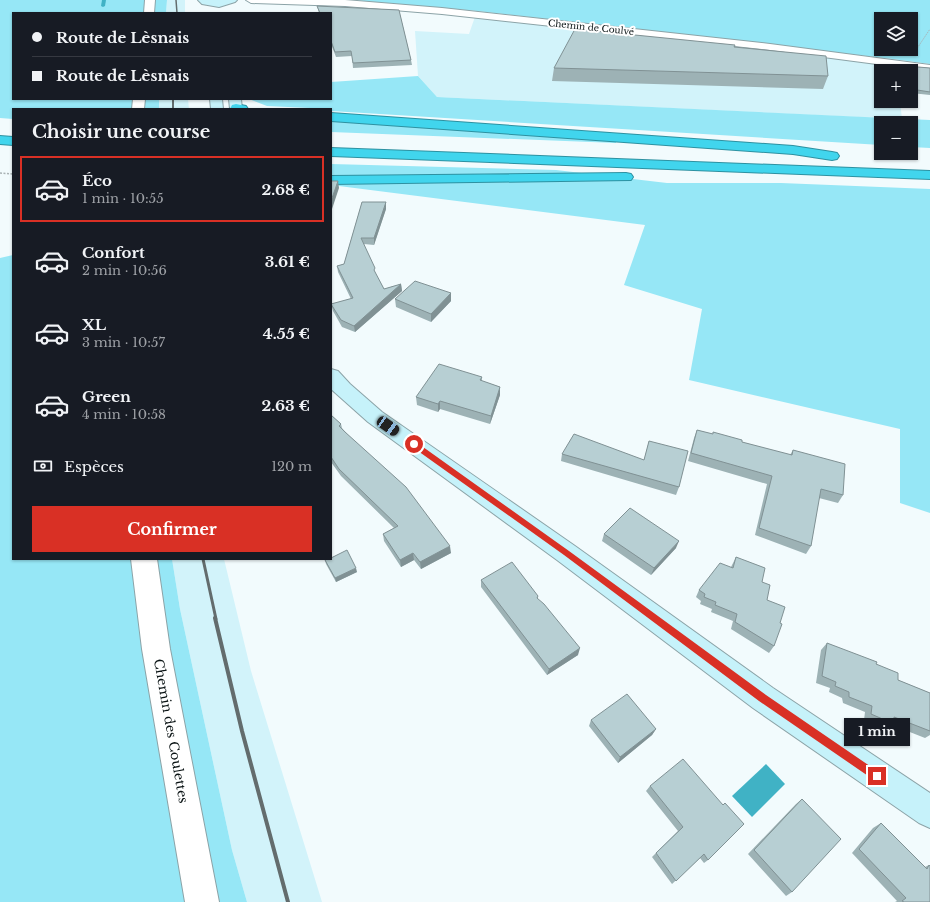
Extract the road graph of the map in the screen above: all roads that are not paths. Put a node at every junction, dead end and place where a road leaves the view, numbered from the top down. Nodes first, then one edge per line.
1 (150, 0) edge
2 (232, 0) edge
3 (251, 0) edge
4 (209, 6) edge
5 (223, 8) edge
6 (149, 12) edge
7 (930, 68) edge
8 (332, 117) edge
9 (0, 140) edge
10 (12, 141) edge
11 (570, 147) dead end
12 (332, 152) edge
13 (832, 156) junction
14 (847, 157) dead end
15 (930, 175) edge
16 (332, 180) edge
17 (930, 182) edge
18 (332, 377) edge
19 (144, 560) edge
20 (930, 812) edge
21 (202, 902) edge

1 - 6 street
2 - 5 street
3 - 7 street, Chemin de Coulvé
4 - 5 street
8 - 13 highway
9 - 10 highway
11 - 13 highway
12 - 15 highway
13 - 14 highway
16 - 17 highway
18 - 20 street
19 - 21 street, Chemin des Coulettes

